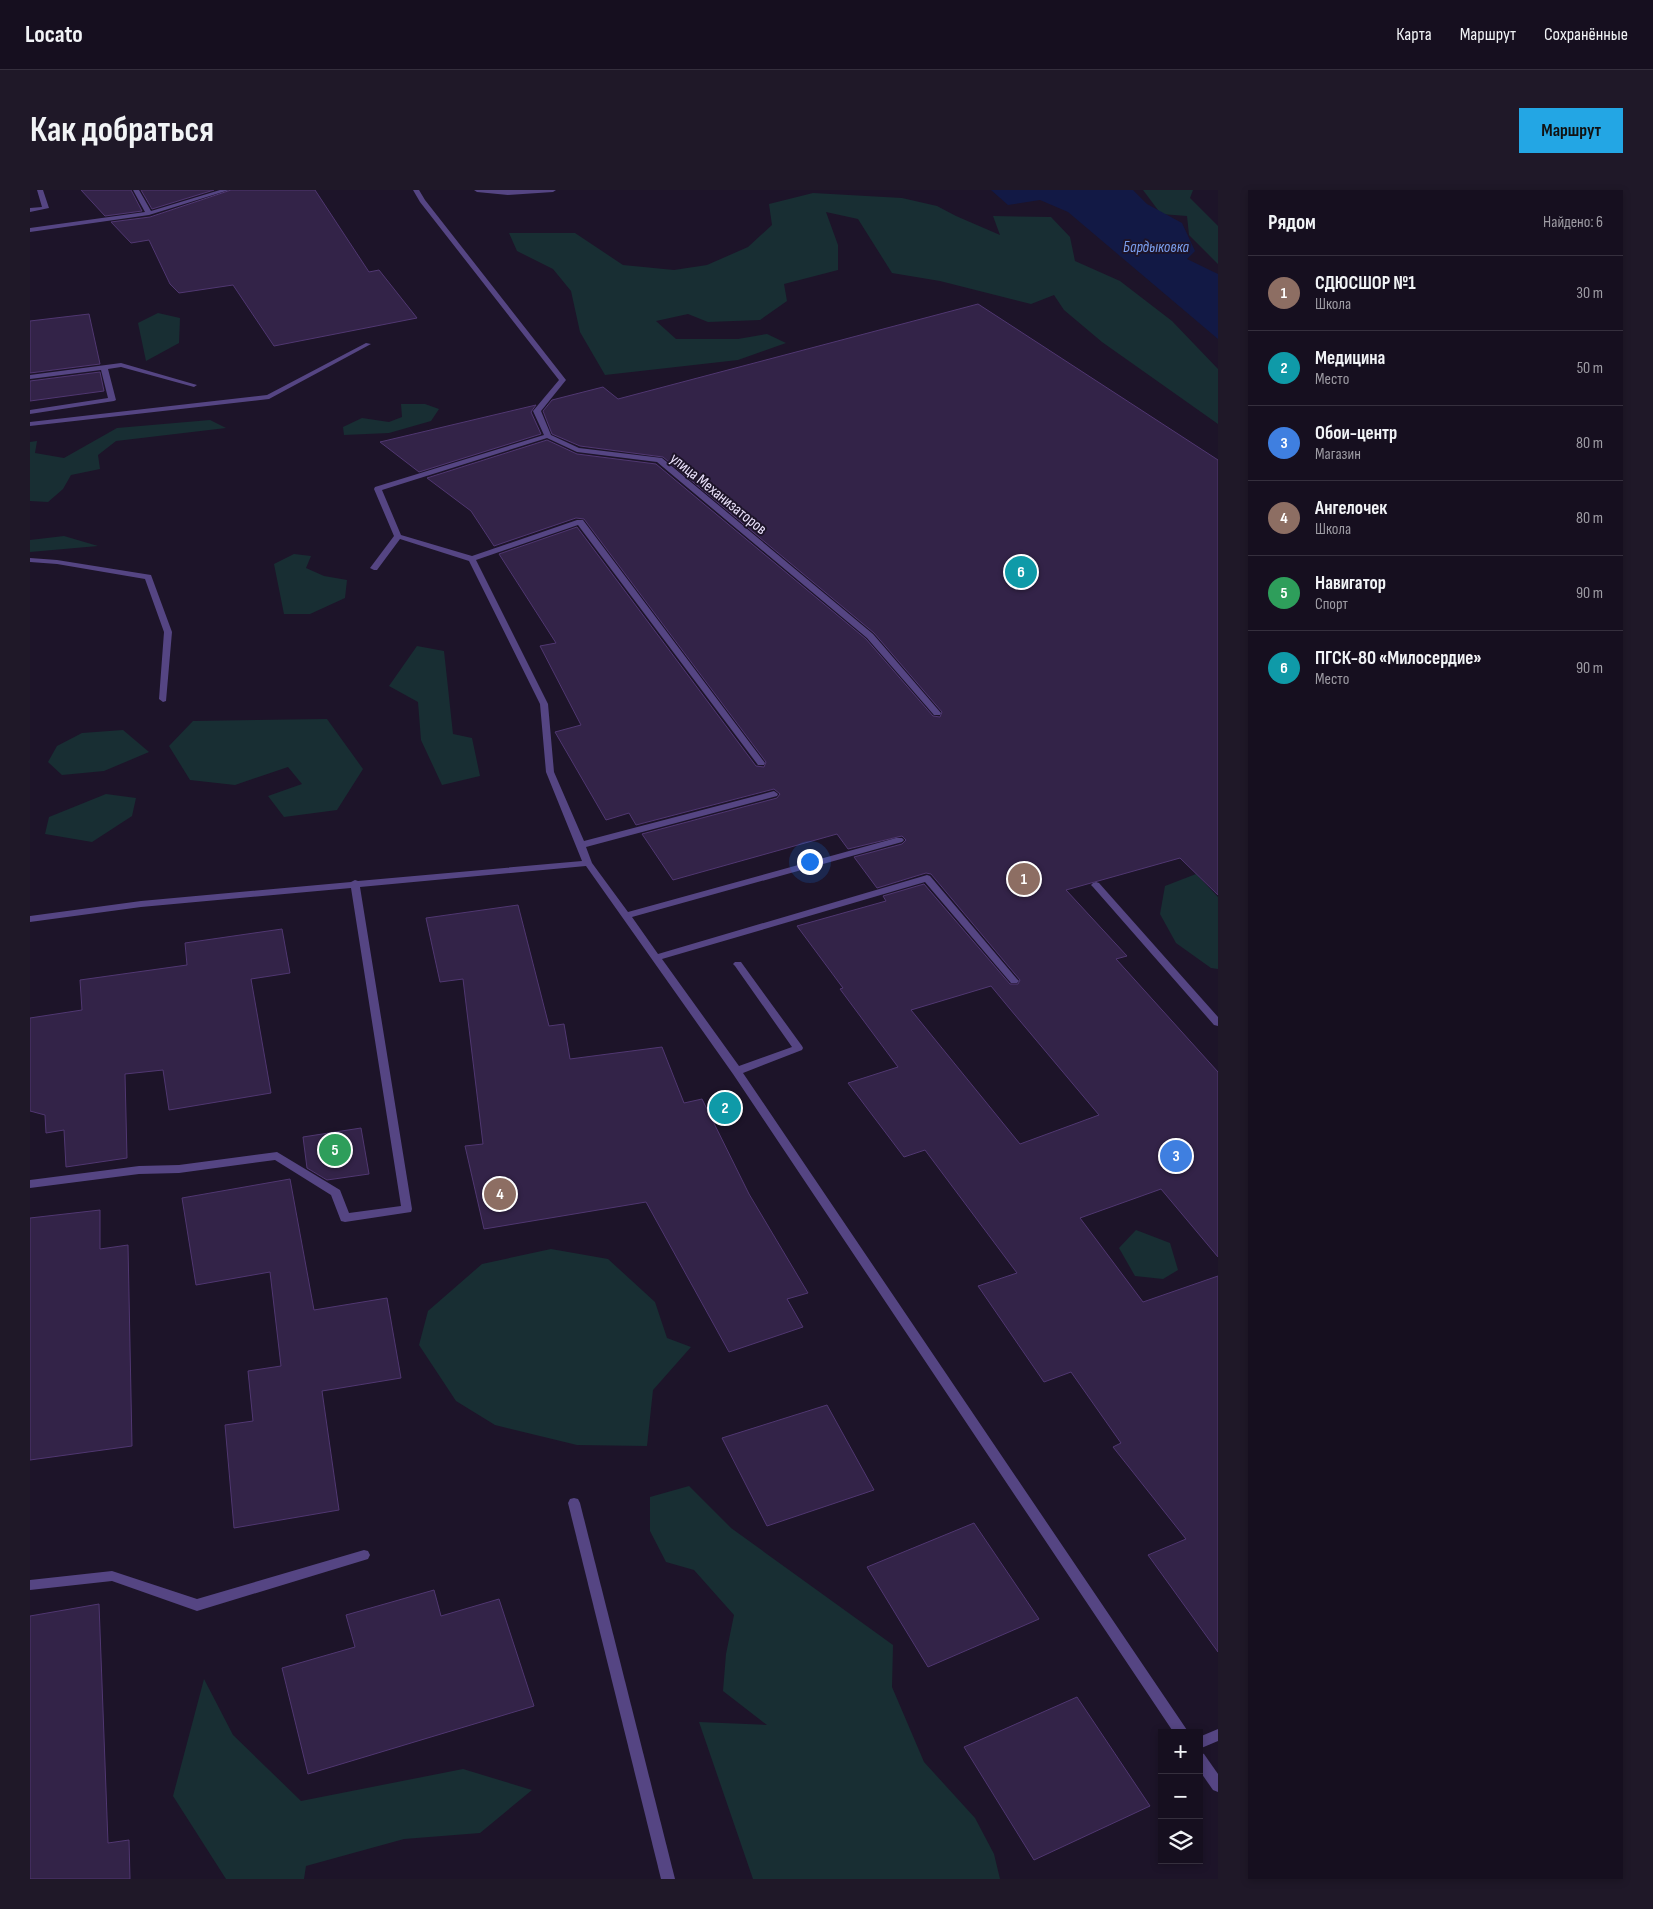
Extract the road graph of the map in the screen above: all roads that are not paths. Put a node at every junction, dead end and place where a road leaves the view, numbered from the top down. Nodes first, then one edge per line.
1 (40, 190) edge
2 (136, 190) edge
3 (226, 190) edge
4 (416, 190) edge
5 (477, 190) edge
6 (553, 190) edge
7 (30, 210) edge
8 (149, 213) junction
9 (30, 230) edge
10 (368, 344) dead end
11 (104, 368) junction
12 (30, 376) edge
13 (194, 385) dead end
14 (30, 412) edge
15 (30, 424) edge
16 (548, 436) junction
17 (398, 536) junction
18 (472, 559) junction
19 (30, 560) edge
20 (374, 568) dead end
21 (163, 699) dead end
22 (937, 712) dead end
23 (761, 763) dead end
24 (774, 794) dead end
25 (899, 840) dead end
26 (581, 845) junction
27 (588, 863) junction
28 (355, 883) junction
29 (1096, 885) dead end
30 (626, 916) junction
31 (30, 919) edge
32 (656, 958) junction
33 (738, 964) dead end
34 (1014, 981) dead end
35 (1218, 1023) edge
36 (737, 1070) junction
37 (30, 1184) edge
38 (574, 1503) dead end
39 (364, 1555) dead end
40 (30, 1585) edge
41 (1179, 1729) edge
42 (1218, 1735) edge
43 (1203, 1741) edge
44 (1203, 1764) edge
45 (1218, 1786) edge
46 (668, 1879) edge

1 - 7 lane
2 - 8 lane
3 - 8 lane
4 - 16 lane
5 - 6 lane
8 - 9 lane
10 - 15 lane
11 - 12 lane
11 - 13 lane
11 - 14 lane
16 - 17 lane
16 - 22 lane, улица Механизаторов
17 - 18 lane
17 - 20 lane
18 - 23 lane
18 - 26 lane
19 - 21 lane
24 - 26 lane
25 - 30 lane
26 - 27 lane
27 - 28 lane
27 - 30 lane
28 - 31 lane
28 - 37 lane
29 - 35 lane
30 - 32 lane
32 - 34 lane
32 - 36 lane
33 - 36 lane
36 - 41 lane
38 - 46 lane
39 - 40 lane
42 - 43 lane
44 - 45 lane

